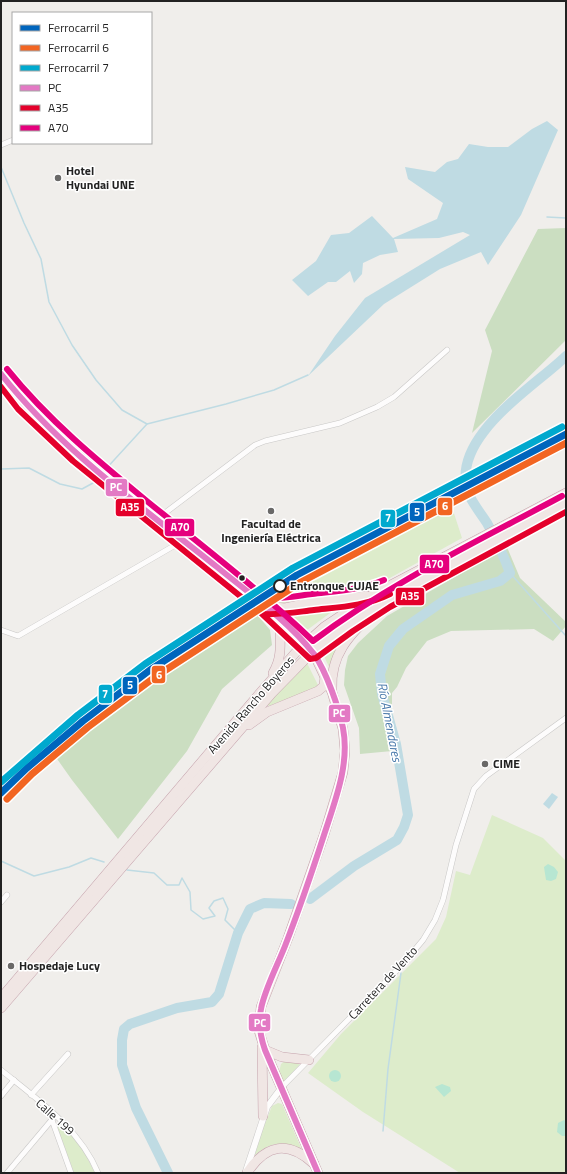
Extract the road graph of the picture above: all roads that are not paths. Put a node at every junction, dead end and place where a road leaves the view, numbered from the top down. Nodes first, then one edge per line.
1 (12, 140) edge
2 (1, 145) edge
3 (447, 350) dead end
4 (1, 374) edge
5 (566, 493) edge
6 (564, 507) edge
7 (157, 520) junction
8 (523, 521) junction
9 (184, 540) junction
10 (457, 556) junction
11 (380, 591) junction
12 (386, 600) junction
13 (264, 606) junction
14 (290, 607) junction
15 (280, 620) junction
16 (1, 630) edge
17 (305, 644) junction
18 (312, 652) junction
19 (325, 676) junction
20 (332, 692) junction
21 (260, 693) junction
22 (306, 697) junction
23 (337, 706) junction
24 (566, 718) edge
25 (232, 740) junction
26 (7, 896) dead end
27 (1, 902) edge
28 (2, 995) edge
29 (1, 1008) edge
30 (261, 1038) junction
31 (265, 1050) junction
32 (68, 1054) dead end
33 (309, 1060) junction
34 (1, 1070) edge
35 (14, 1080) junction
36 (282, 1087) junction
37 (1, 1096) edge
38 (31, 1096) junction
39 (264, 1116) junction
40 (54, 1118) junction
41 (317, 1169) edge
42 (7, 1173) edge
43 (71, 1173) edge
44 (98, 1173) edge
45 (246, 1173) edge

1 - 2 street
3 - 7 street
4 - 7 highway
5 - 8 highway, Avenida Rancho Boyeros
6 - 8 highway, Avenida Rancho Boyeros
7 - 9 highway
8 - 10 highway, Avenida Rancho Boyeros
9 - 13 highway
9 - 16 street
10 - 11 highway, Avenida Rancho Boyeros
10 - 12 highway, Avenida Rancho Boyeros
11 - 14 highway
11 - 17 highway, Avenida Rancho Boyeros
12 - 18 highway, Avenida Rancho Boyeros
12 - 20 highway
13 - 14 highway
13 - 15 highway
14 - 15 highway
15 - 17 highway
15 - 21 highway
17 - 18 highway
17 - 21 highway, Avenida Rancho Boyeros
18 - 19 highway
18 - 25 highway, Avenida Rancho Boyeros
19 - 20 highway
19 - 22 highway
20 - 23 highway
21 - 28 highway, Avenida Rancho Boyeros
22 - 23 highway
22 - 25 highway
23 - 30 highway
24 - 33 street, Carretera de Vento
25 - 29 highway, Avenida Rancho Boyeros
26 - 27 street
30 - 31 highway
30 - 39 highway
31 - 33 highway
31 - 36 highway
32 - 38 street
33 - 36 street, Carretera de Vento
34 - 35 street, Calle 199
35 - 37 street
35 - 38 street, Calle 199
36 - 39 street, Carretera de Vento
36 - 41 highway
38 - 40 street, Calle 199
39 - 45 street, Carretera de Vento
40 - 42 street
40 - 43 street, Calle 199
40 - 44 street, Calle 199
41 - 45 highway

